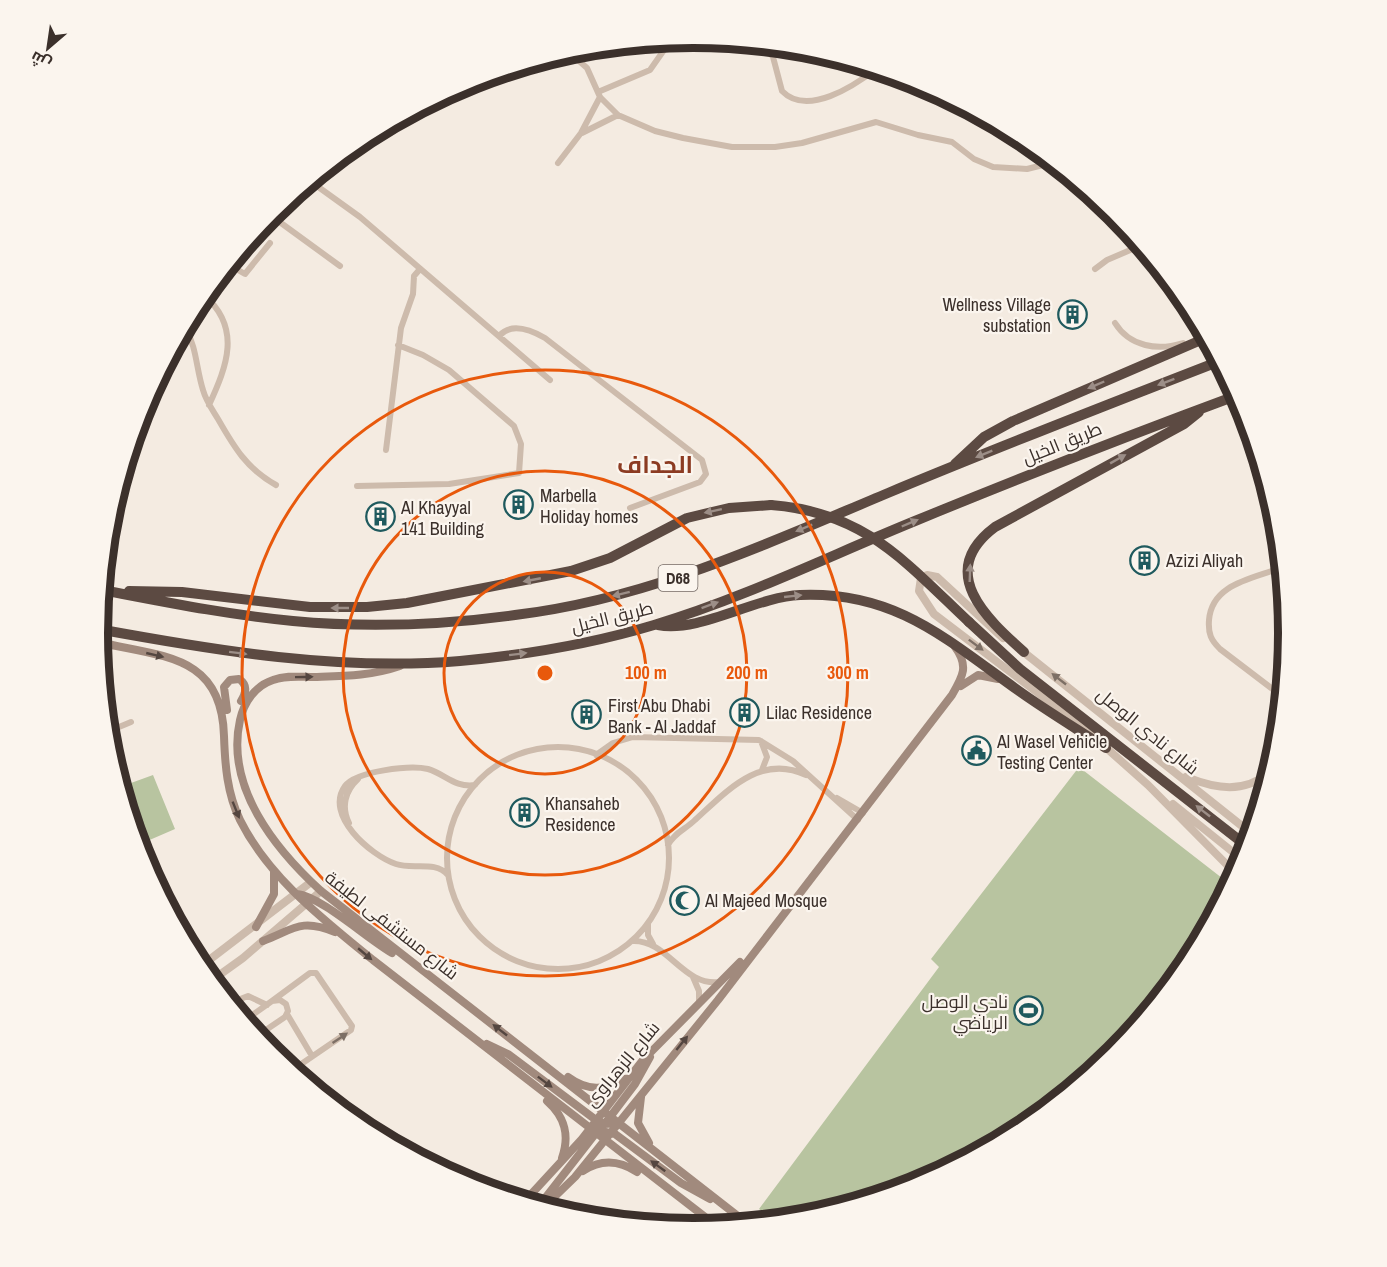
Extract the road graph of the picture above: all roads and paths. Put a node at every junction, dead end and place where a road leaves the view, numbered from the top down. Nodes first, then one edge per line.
1 (665, 49) edge
2 (769, 53) edge
3 (577, 59) edge
4 (866, 74) edge
5 (599, 94) junction
6 (618, 115) junction
7 (581, 133) junction
8 (558, 163) dead end
9 (1044, 165) edge
10 (316, 186) edge
11 (278, 221) edge
12 (270, 243) dead end
13 (1135, 248) edge
14 (340, 266) dead end
15 (420, 269) junction
16 (1095, 269) dead end
17 (235, 270) edge
18 (211, 302) edge
19 (1115, 323) dead end
20 (189, 336) edge
21 (499, 336) junction
22 (1199, 338) edge
23 (1200, 339) edge
24 (398, 345) junction
25 (1213, 364) edge
26 (550, 380) dead end
27 (1229, 398) edge
28 (209, 405) junction
29 (1202, 408) junction
30 (386, 450) dead end
31 (952, 467) junction
32 (276, 485) dead end
33 (357, 486) dead end
34 (630, 508) dead end
35 (1275, 570) edge
36 (109, 592) edge
37 (109, 592) edge
38 (655, 625) junction
39 (108, 631) edge
40 (945, 636) junction
41 (108, 644) edge
42 (1024, 652) junction
43 (406, 664) junction
44 (1020, 691) junction
45 (1276, 692) edge
46 (952, 695) junction
47 (131, 722) dead end
48 (116, 728) edge
49 (237, 734) junction
50 (225, 736) junction
51 (759, 740) junction
52 (1106, 748) junction
53 (596, 755) junction
54 (761, 770) junction
55 (1177, 774) junction
56 (812, 778) junction
57 (1261, 778) edge
58 (454, 783) junction
59 (475, 784) junction
60 (1163, 800) junction
61 (461, 804) junction
62 (860, 817) junction
63 (1245, 829) edge
64 (1241, 841) edge
65 (668, 844) junction
66 (447, 854) junction
67 (1236, 854) edge
68 (432, 866) junction
69 (1230, 868) edge
70 (274, 870) junction
71 (449, 878) junction
72 (311, 882) junction
73 (321, 891) junction
74 (296, 894) junction
75 (310, 901) junction
76 (648, 924) junction
77 (256, 927) junction
78 (343, 936) junction
79 (263, 941) junction
80 (632, 941) junction
81 (653, 945) junction
82 (751, 954) junction
83 (208, 961) edge
84 (414, 963) junction
85 (219, 975) edge
86 (692, 976) junction
87 (720, 982) junction
88 (254, 998) junction
89 (237, 1000) edge
90 (699, 1002) junction
91 (270, 1003) junction
92 (256, 1012) junction
93 (287, 1014) junction
94 (250, 1016) edge
95 (263, 1031) edge
96 (478, 1041) junction
97 (652, 1051) junction
98 (312, 1056) junction
99 (298, 1066) edge
100 (546, 1066) junction
101 (630, 1075) junction
102 (534, 1084) junction
103 (645, 1088) junction
104 (618, 1123) junction
105 (602, 1125) junction
106 (605, 1140) junction
107 (659, 1155) junction
108 (558, 1166) junction
109 (575, 1177) junction
110 (657, 1181) junction
111 (530, 1195) edge
112 (546, 1200) edge
113 (548, 1201) edge
114 (726, 1207) junction
115 (739, 1217) edge
116 (707, 1219) edge

1 - 5 street
2 - 4 street
3 - 5 street
5 - 6 street
5 - 7 street
6 - 7 street
6 - 9 street
7 - 8 street
10 - 15 street
11 - 14 street
12 - 17 street
13 - 16 street
15 - 21 street
15 - 24 street
18 - 28 street
19 - 22 street
20 - 28 street
21 - 26 street
21 - 34 street
23 -> 31 highway
24 - 30 street
24 - 33 street
25 -> 31 highway, طريق الخيل / D68
27 - 29 highway, طريق الخيل / D68
28 - 32 street
38 -> 29 highway, طريق الخيل / D68
42 -> 29 highway
31 -> 36 highway, طريق الخيل / D68
35 - 45 street
64 -> 37 highway, bridge
38 -> 40 highway
43 -> 38 highway, طريق الخيل / D68
39 -> 43 highway, طريق الخيل / D68
40 - 44 highway
40 - 46 main road, شارع الزهراوى
41 -> 50 main road, شارع مستشفى لطيفة
42 -> 52 street, شارع نادي الوصل
55 -> 42 street, شارع نادي الوصل
49 -> 43 main road, شارع مستشفى لطيفة
44 - 46 main road, شارع الزهراوى
44 - 52 highway
46 - 62 main road, شارع الزهراوى
47 - 48 street
49 - 50 main road
49 - 72 main road, شارع مستشفى لطيفة
50 -> 70 main road, شارع مستشفى لطيفة
51 - 53 street
51 - 54 street
51 - 56 street
52 - 60 street
53 - 59 street
53 - 65 street
54 - 56 street
54 - 65 street
55 - 57 street
55 - 63 street, شارع نادي الوصل
56 - 62 street
58 - 59 street
58 - 61 street
58 - 68 street
59 - 61 street
60 - 67 street
60 - 69 street
61 - 66 street
62 - 82 main road, شارع الزهراوى
65 - 76 street
66 - 68 street
66 - 71 street
68 - 71 street
70 - 74 main road, شارع مستشفى لطيفة
70 - 77 main road
71 - 80 street
72 - 73 main road, شارع مستشفى لطيفة
72 - 74 street
73 - 75 street
73 - 84 main road, شارع مستشفى لطيفة
74 - 75 main road, شارع مستشفى لطيفة
74 - 77 street
75 - 78 main road, شارع مستشفى لطيفة
75 - 79 street
75 - 84 main road
76 - 80 street
76 - 81 street
77 - 83 street
78 - 79 main road
78 -> 96 main road, شارع مستشفى لطيفة
79 - 85 street
80 - 81 street
81 - 86 street
82 - 87 main road, شارع الزهراوى
103 -> 82 main road, شارع الزهراوى
100 -> 84 main road, شارع مستشفى لطيفة
86 - 87 street
86 - 90 street
87 - 90 main road, شارع الزهراوى
88 - 89 street
88 - 91 street
88 - 92 street
90 - 97 main road, شارع الزهراوى
91 - 92 street
91 - 93 street
98 -> 91 street
92 - 94 street
93 - 95 street
93 - 98 street
96 - 102 main road, شارع مستشفى لطيفة
96 -> 105 main road
97 - 101 main road, شارع الزهراوى
97 - 105 main road
98 - 99 street
100 - 101 main road
100 - 105 main road, شارع مستشفى لطيفة
101 - 105 main road, شارع الزهراوى
102 - 105 main road, شارع مستشفى لطيفة
102 - 108 main road
103 - 104 main road, شارع الزهراوى
103 - 107 main road
104 - 105 main road
104 - 107 main road
105 - 106 main road
105 - 108 main road, شارع الزهراوى
105 - 112 main road
114 -> 105 main road
106 - 109 main road
106 - 110 main road
107 - 114 main road
108 - 111 main road, شارع الزهراوى
109 - 110 main road
109 - 113 main road
110 - 116 main road
114 - 115 main road

